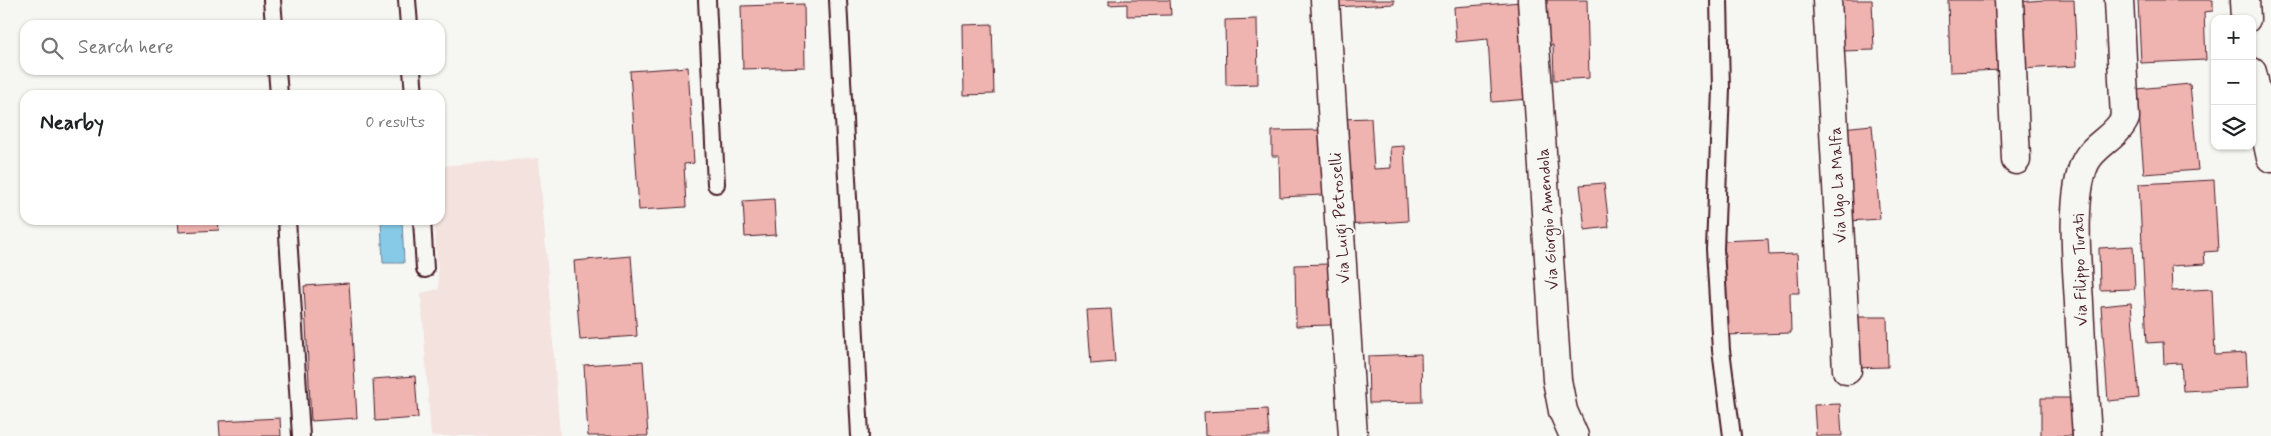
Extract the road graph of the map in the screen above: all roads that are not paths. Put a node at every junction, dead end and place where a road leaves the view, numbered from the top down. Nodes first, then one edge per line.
1 (272, 0) edge
2 (408, 0) edge
3 (707, 0) edge
4 (838, 0) edge
5 (1325, 0) edge
6 (1532, 0) edge
7 (1718, 0) edge
8 (1827, 0) edge
9 (2009, 0) edge
10 (2119, 0) edge
11 (2245, 0) edge
12 (2246, 15) edge
13 (274, 20) edge
14 (409, 20) edge
15 (277, 75) edge
16 (412, 75) edge
17 (279, 90) edge
18 (414, 90) edge
19 (2256, 90) edge
20 (2271, 158) edge
21 (2016, 160) dead end
22 (716, 184) dead end
23 (287, 225) edge
24 (422, 225) edge
25 (425, 269) dead end
26 (1847, 370) dead end
27 (301, 436) edge
28 (860, 436) edge
29 (1352, 436) edge
30 (1574, 436) edge
31 (1732, 436) edge
32 (2087, 436) edge

1 - 13 lane
2 - 14 lane
3 - 22 lane
4 - 28 lane
5 - 29 street, Via Luigi Petroselli
6 - 30 street, Via Giorgio Amendola
7 - 31 lane
8 - 26 street, Via Ugo La Malfa
9 - 21 street
10 - 32 street, Via Filippo Turati
11 - 12 street
15 - 17 lane
16 - 18 lane
19 - 20 street
23 - 27 lane
24 - 25 lane

